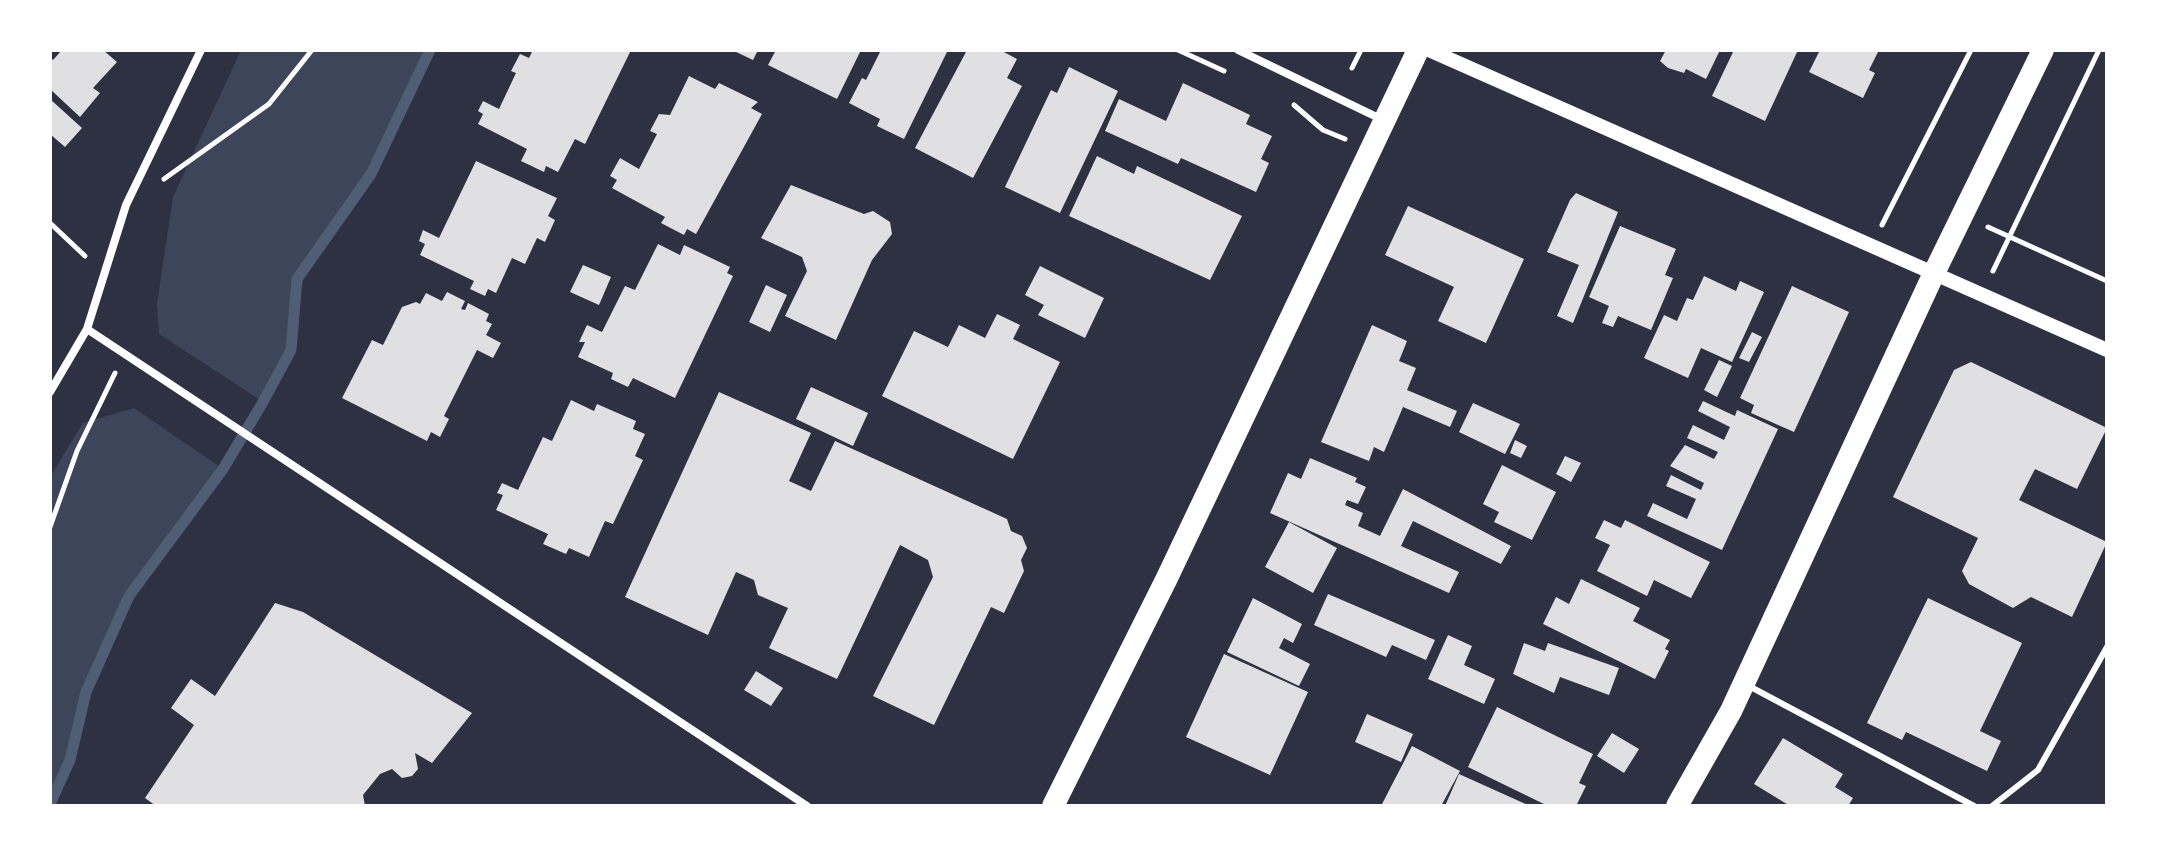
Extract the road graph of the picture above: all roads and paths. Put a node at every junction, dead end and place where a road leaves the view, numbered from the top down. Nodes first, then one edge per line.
1 (201, 50) edge
2 (312, 50) edge
3 (1238, 50) edge
4 (1361, 50) edge
5 (1418, 50) edge
6 (1429, 50) edge
7 (1971, 50) edge
8 (2043, 50) edge
9 (2099, 50) edge
10 (1352, 68) dead end
11 (1384, 120) junction
12 (136, 183) junction
13 (1962, 216) junction
14 (50, 223) edge
15 (2009, 237) junction
16 (1873, 244) junction
17 (1935, 271) junction
18 (106, 276) junction
19 (2107, 281) edge
20 (1982, 293) junction
21 (87, 329) junction
22 (2107, 350) edge
23 (116, 372) dead end
24 (50, 392) edge
25 (50, 527) edge
26 (2107, 647) edge
27 (1744, 684) junction
28 (807, 806) edge
29 (1053, 806) edge
30 (1677, 806) edge
31 (1974, 806) edge
32 (1992, 806) edge

1 - 12 street
2 - 12 path
3 - 11 street
4 - 10 path
5 - 11 highway
6 - 16 street
7 - 16 path
8 - 13 highway
9 - 15 path
11 - 29 highway
12 - 18 street
13 - 15 path
13 - 17 highway
14 - 18 path
15 - 19 path
15 - 20 path
16 - 17 street
17 - 20 street
17 - 27 highway
18 - 21 street
20 - 22 street
21 - 24 street
21 - 28 street
23 - 25 path
26 - 32 lane
27 - 30 highway
27 - 31 lane

